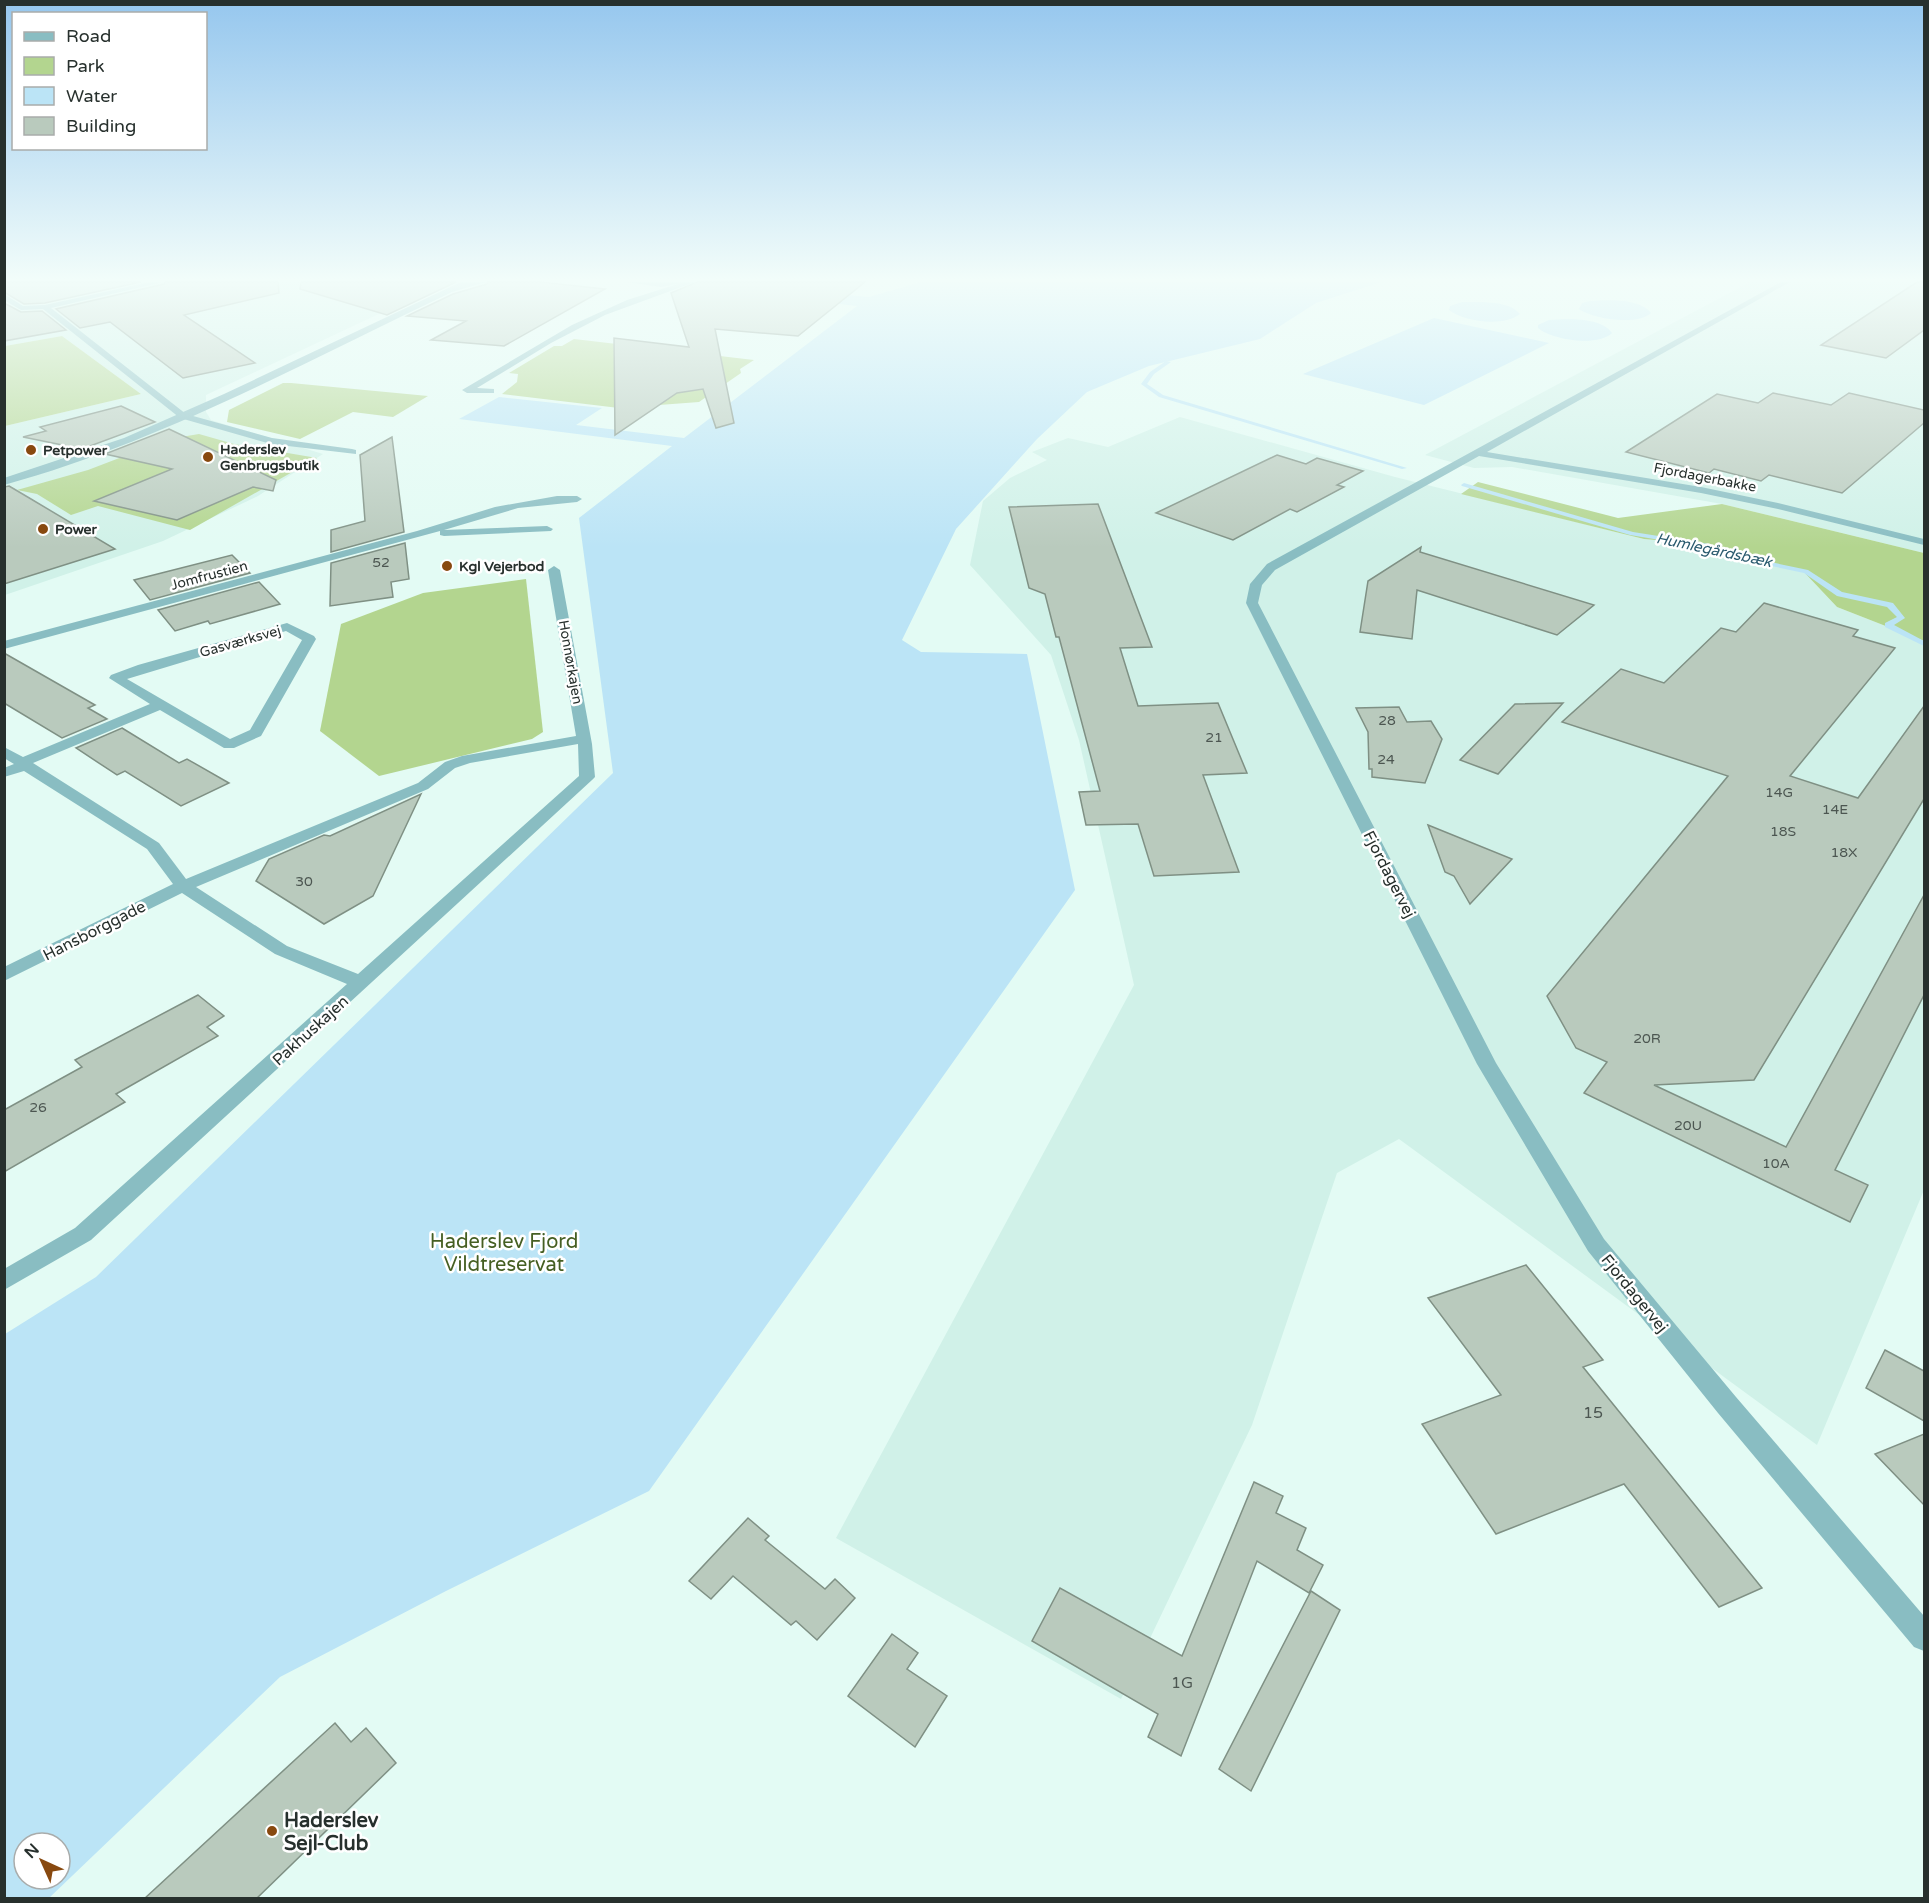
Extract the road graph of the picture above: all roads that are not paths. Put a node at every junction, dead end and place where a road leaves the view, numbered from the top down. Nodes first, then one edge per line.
1 (126, 371) edge
2 (279, 371) edge
3 (498, 371) edge
4 (1626, 371) edge
5 (490, 391) dead end
6 (183, 416) junction
7 (352, 452) dead end
8 (1477, 453) junction
9 (4, 482) edge
10 (578, 498) dead end
11 (548, 529) dead end
12 (422, 534) junction
13 (1924, 542) edge
14 (554, 570) dead end
15 (4, 645) edge
16 (162, 704) junction
17 (586, 747) junction
18 (4, 751) edge
19 (23, 764) junction
20 (4, 773) edge
21 (183, 886) junction
22 (4, 975) edge
23 (362, 983) junction
24 (4, 1281) edge
25 (1924, 1636) edge

1 - 6 street
2 - 6 street
3 - 5 street
4 - 8 street, Fjordagervej
6 - 7 street
6 - 9 street
8 - 13 street, Fjordagerbakke
8 - 25 street, Fjordagervej
10 - 12 street, Jomfrustien
11 - 12 street, Jomfrustien
12 - 15 street, Jomfrustien
14 - 17 street, Honnørkajen
16 - 16 street, Gasværksvej
16 - 19 street
17 - 21 street, Hansborggade
17 - 23 street, Pakhuskajen
18 - 19 street
19 - 20 street
19 - 21 street
21 - 22 street, Hansborggade
21 - 23 street
23 - 24 street, Pakhuskajen

